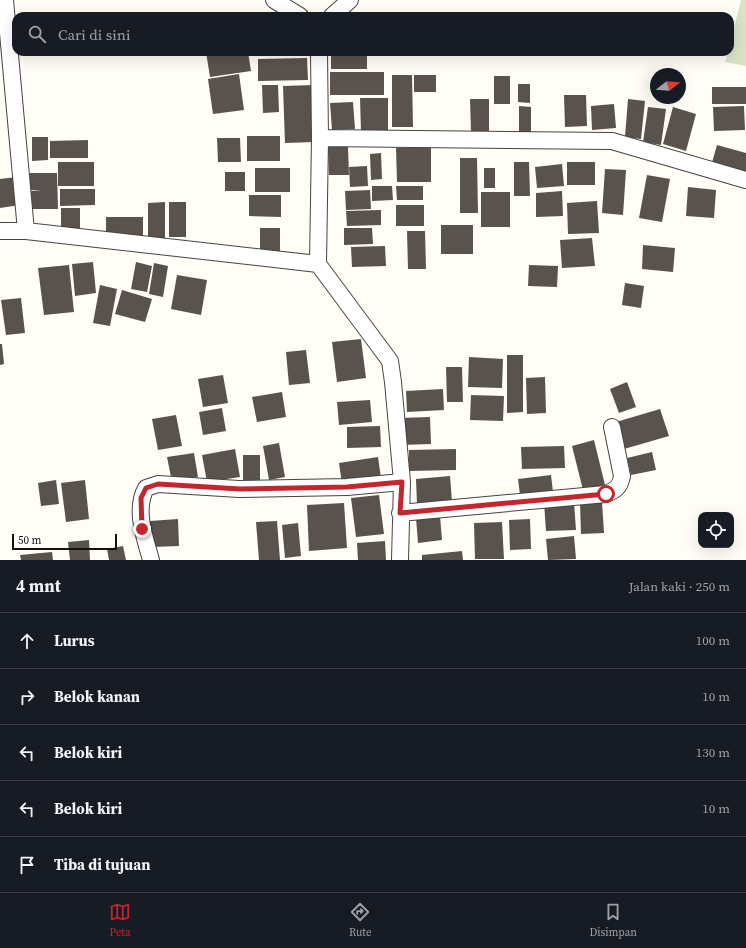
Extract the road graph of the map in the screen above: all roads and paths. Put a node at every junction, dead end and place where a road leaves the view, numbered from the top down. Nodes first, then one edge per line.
1 (5, 0) edge
2 (274, 0) edge
3 (350, 0) edge
4 (294, 12) edge
5 (336, 12) edge
6 (319, 56) edge
7 (320, 138) junction
8 (746, 180) edge
9 (0, 231) edge
10 (26, 231) junction
11 (318, 264) junction
12 (612, 427) dead end
13 (402, 482) junction
14 (400, 513) junction
15 (151, 560) edge
16 (400, 560) edge

1 - 10 street
2 - 4 street
3 - 5 street
6 - 7 street
7 - 8 street
7 - 11 street
9 - 10 street
10 - 11 street
11 - 13 street
12 - 14 street
13 - 14 street
13 - 15 street
14 - 16 street

